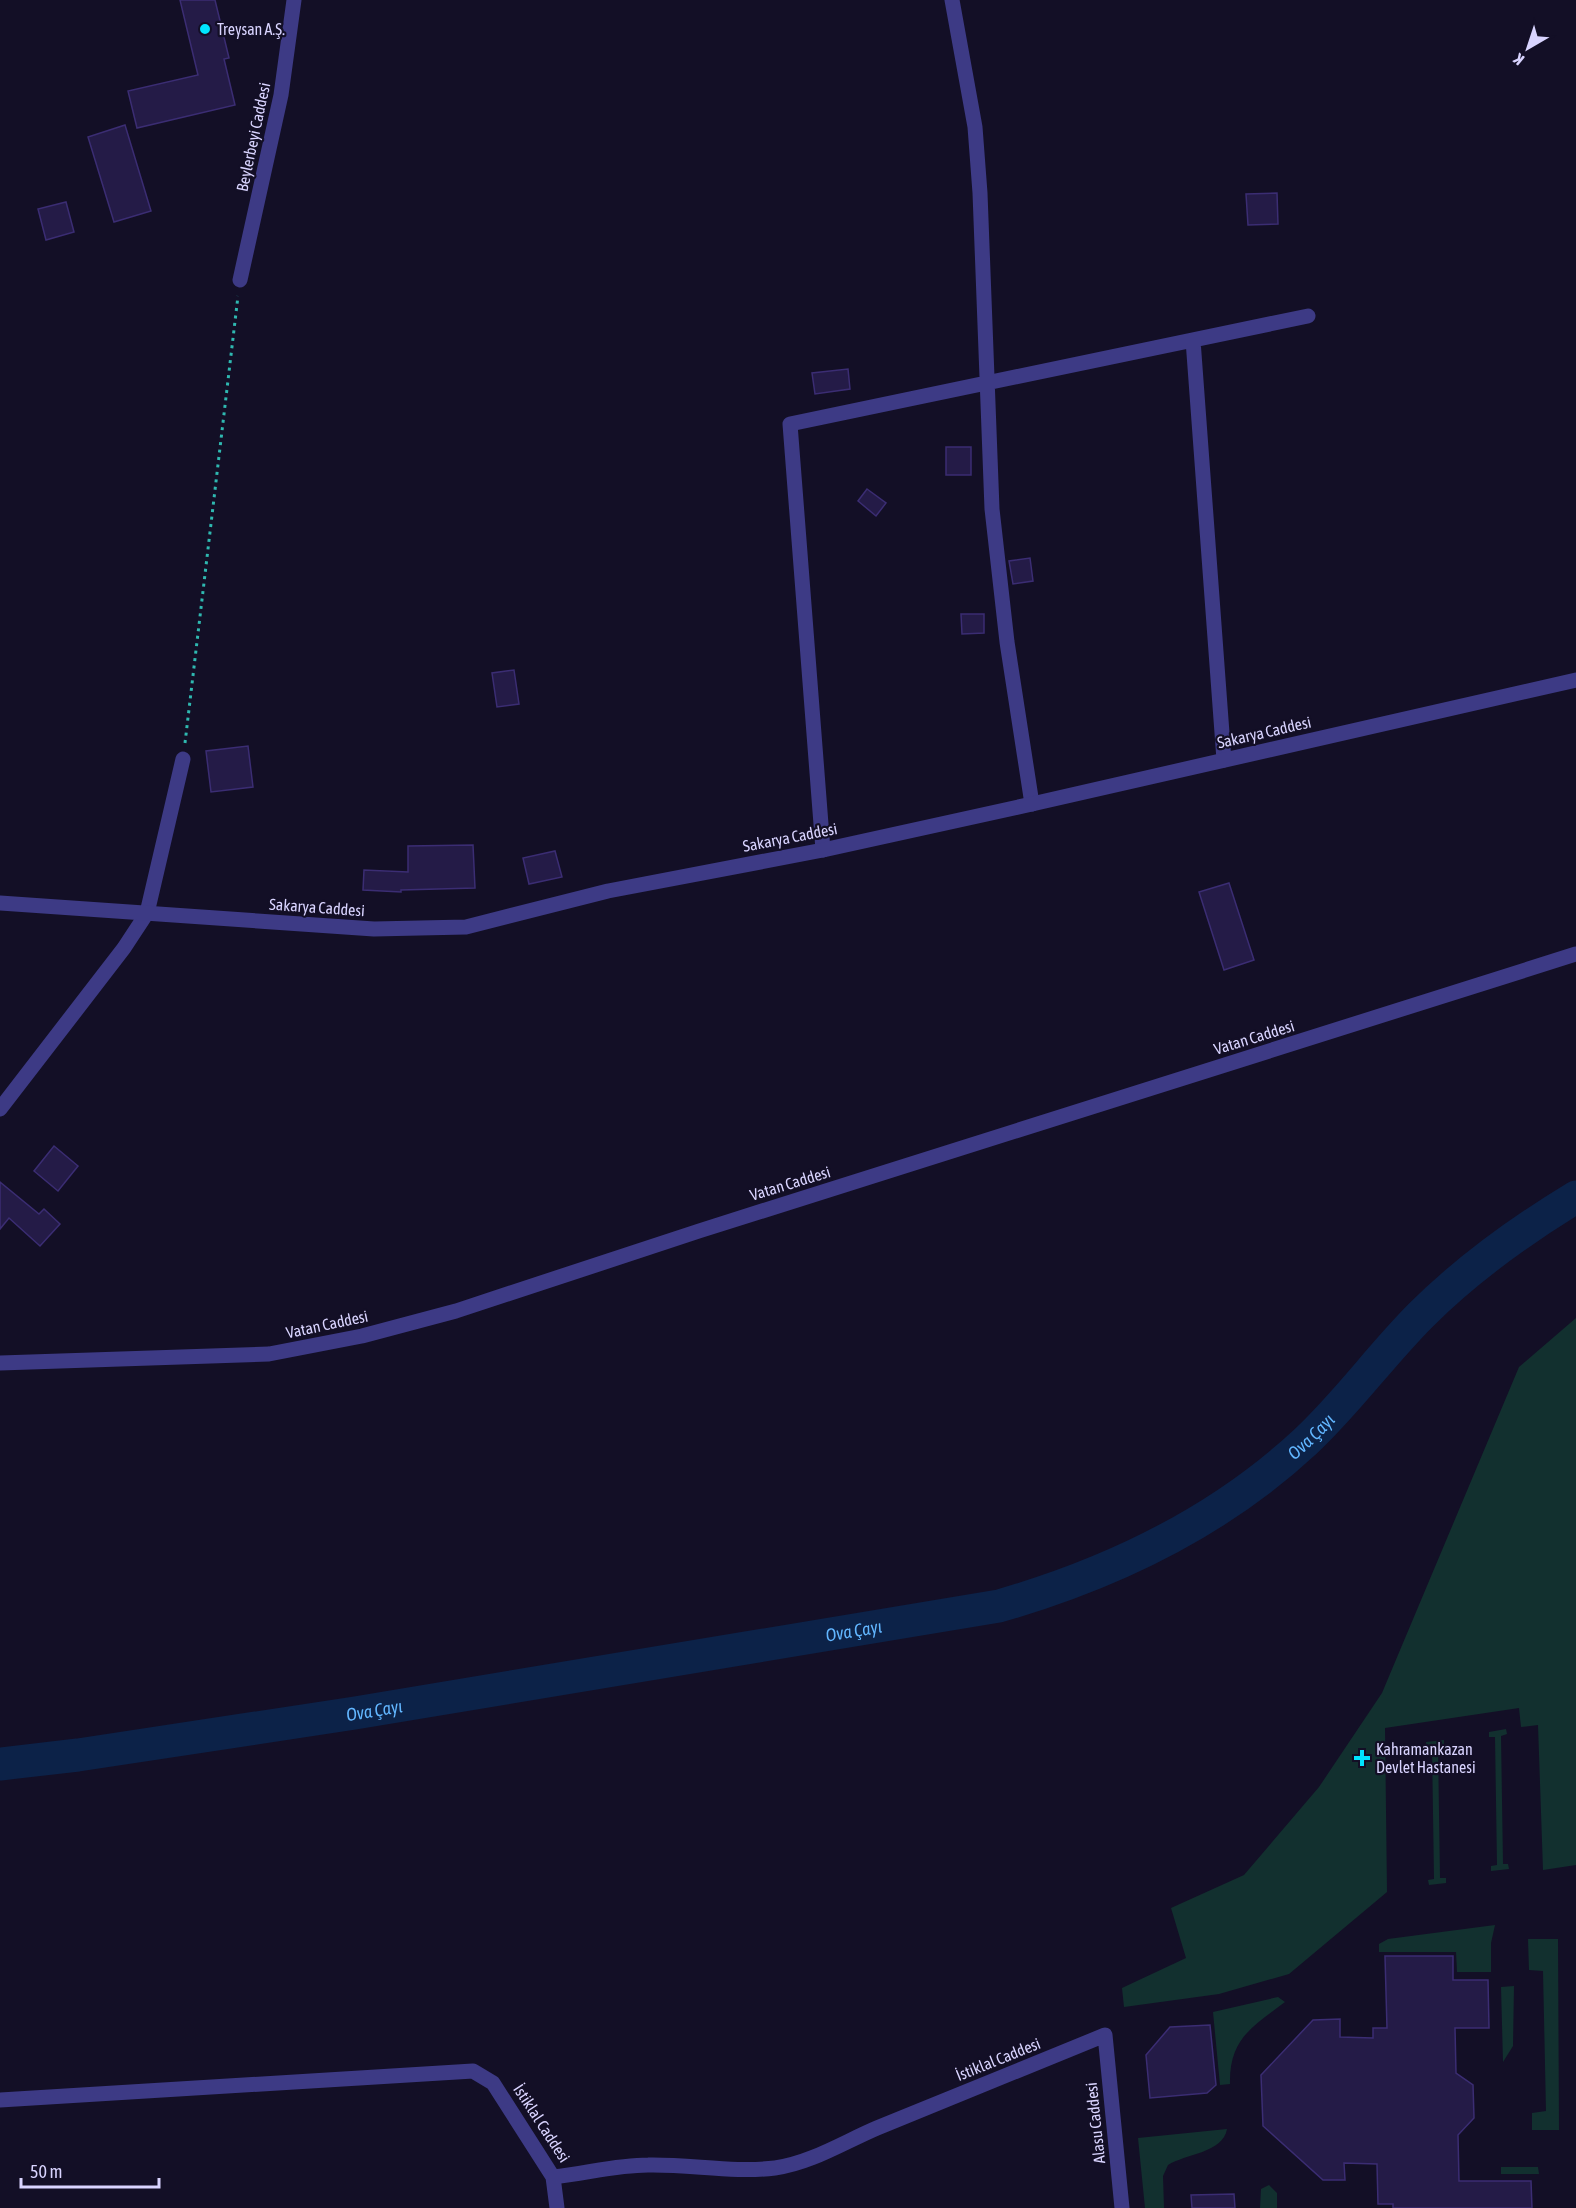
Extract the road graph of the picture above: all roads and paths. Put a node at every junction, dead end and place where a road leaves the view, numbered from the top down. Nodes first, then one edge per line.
1 (294, 0) edge
2 (952, 0) edge
3 (240, 280) joint
4 (1308, 316) dead end
5 (1193, 340) junction
6 (987, 382) junction
7 (1576, 680) edge
8 (183, 759) joint
9 (1224, 760) junction
10 (1032, 804) junction
11 (822, 850) junction
12 (0, 903) edge
13 (147, 913) junction
14 (1576, 954) edge
15 (0, 1109) edge
16 (0, 1363) edge
17 (1105, 2035) joint
18 (0, 2100) edge
19 (553, 2177) junction
20 (556, 2208) edge
21 (1122, 2208) edge

1 - 3 street, Beylerbeyi Caddesi
2 - 6 street
3 - 8 path
4 - 5 street
5 - 6 street
5 - 9 street
6 - 10 street
6 - 11 street
7 - 9 street, Sakarya Caddesi
8 - 13 street
9 - 10 street, Sakarya Caddesi
10 - 11 street, Sakarya Caddesi
11 - 13 street, Sakarya Caddesi
12 - 13 street, Sakarya Caddesi
13 - 15 street
14 - 16 street, Vatan Caddesi
17 - 19 street, İstiklal Caddesi
17 - 21 street, Alasu Caddesi
18 - 19 street, İstiklal Caddesi
19 - 20 street

